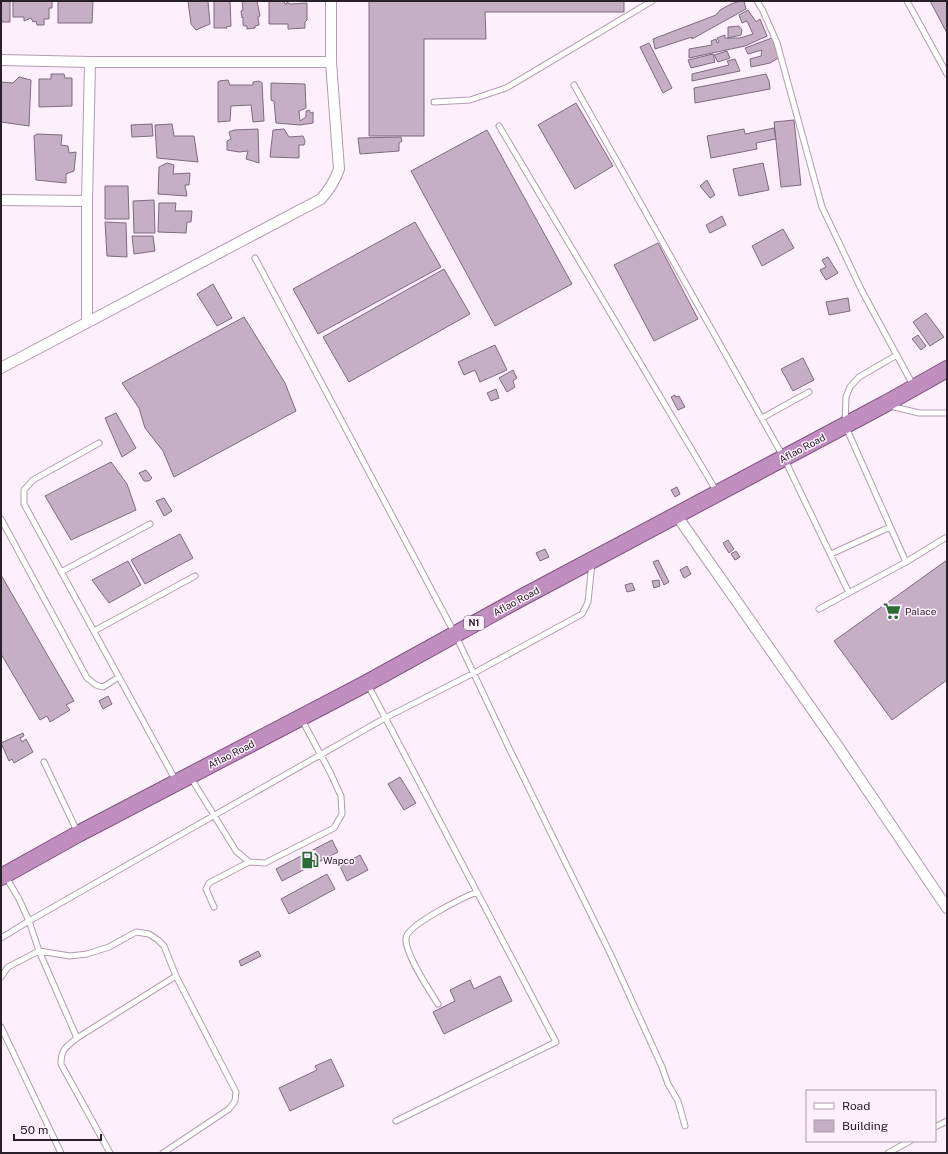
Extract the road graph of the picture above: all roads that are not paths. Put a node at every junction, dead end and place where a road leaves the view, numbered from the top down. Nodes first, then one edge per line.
1 (331, 1) edge
2 (652, 1) edge
3 (757, 1) edge
4 (907, 1) edge
5 (1, 60) edge
6 (90, 62) junction
7 (331, 62) junction
8 (947, 74) edge
9 (574, 85) dead end
10 (434, 102) dead end
11 (500, 126) dead end
12 (1, 200) edge
13 (87, 201) junction
14 (255, 258) dead end
15 (87, 322) junction
16 (897, 355) junction
17 (1, 368) edge
18 (947, 369) edge
19 (915, 387) junction
20 (809, 392) dead end
21 (885, 404) junction
22 (947, 413) edge
23 (762, 418) junction
24 (845, 426) junction
25 (99, 443) dead end
26 (784, 458) junction
27 (718, 494) junction
28 (677, 516) junction
29 (1, 520) edge
30 (150, 524) dead end
31 (890, 527) junction
32 (945, 538) dead end
33 (831, 554) junction
34 (592, 560) junction
35 (906, 562) junction
36 (62, 572) junction
37 (196, 576) dead end
38 (849, 593) junction
39 (819, 609) dead end
40 (94, 631) junction
41 (455, 634) junction
42 (474, 673) junction
43 (119, 677) junction
44 (367, 682) junction
45 (300, 718) junction
46 (385, 718) junction
47 (320, 756) junction
48 (44, 762) dead end
49 (183, 779) junction
50 (214, 816) junction
51 (78, 834) junction
52 (249, 862) junction
53 (3, 876) edge
54 (477, 892) junction
55 (214, 907) dead end
56 (947, 908) edge
57 (29, 921) junction
58 (1, 938) edge
59 (39, 951) junction
60 (176, 976) junction
61 (1, 977) edge
62 (438, 1004) dead end
63 (1, 1027) edge
64 (77, 1038) junction
65 (396, 1121) dead end
66 (947, 1121) edge
67 (685, 1126) dead end
68 (936, 1127) edge
69 (908, 1142) edge
70 (61, 1153) edge
71 (110, 1153) edge
72 (163, 1153) edge
73 (888, 1153) edge

1 - 7 street
2 - 10 lane
3 - 16 lane
4 - 8 lane
5 - 6 street
6 - 7 street
6 - 13 street
7 - 15 street
9 - 23 lane
11 - 27 lane
12 - 13 street
13 - 15 street
14 - 41 lane
15 - 17 street
16 - 19 lane
16 - 24 lane
18 - 19 highway, Aflao Road / N1
19 - 21 highway, Aflao Road / N1
20 - 23 lane
21 - 22 lane
21 - 24 highway, Aflao Road / N1
23 - 26 lane
24 - 26 highway, Aflao Road / N1
24 - 31 lane
25 - 36 lane
26 - 27 highway, Aflao Road / N1
26 - 33 lane
27 - 28 highway, Aflao Road / N1
28 - 34 highway, Aflao Road / N1
28 - 56 street
29 - 43 lane
30 - 36 lane
31 - 33 lane
31 - 35 lane
32 - 35 lane
33 - 38 lane
34 - 41 highway, Aflao Road / N1
34 - 42 lane
35 - 38 lane
36 - 40 lane
37 - 40 lane
38 - 39 lane
40 - 43 lane
41 - 42 lane
41 - 44 highway, Aflao Road / N1
42 - 46 lane
42 - 67 lane
43 - 49 lane
44 - 45 highway, Aflao Road / N1
44 - 46 lane
45 - 47 lane
45 - 49 highway, Aflao Road / N1
46 - 47 lane
46 - 54 lane
47 - 50 lane
47 - 52 lane
48 - 51 lane
49 - 50 lane
49 - 51 highway, Aflao Road / N1
50 - 52 lane
50 - 57 lane
51 - 53 highway, Aflao Road / N1
52 - 55 lane
53 - 57 lane
54 - 62 lane
54 - 65 lane
57 - 58 lane
57 - 59 lane
59 - 60 lane
59 - 61 lane
59 - 64 lane
60 - 64 lane
60 - 72 lane
63 - 70 lane
64 - 71 lane
66 - 68 lane
69 - 73 lane

